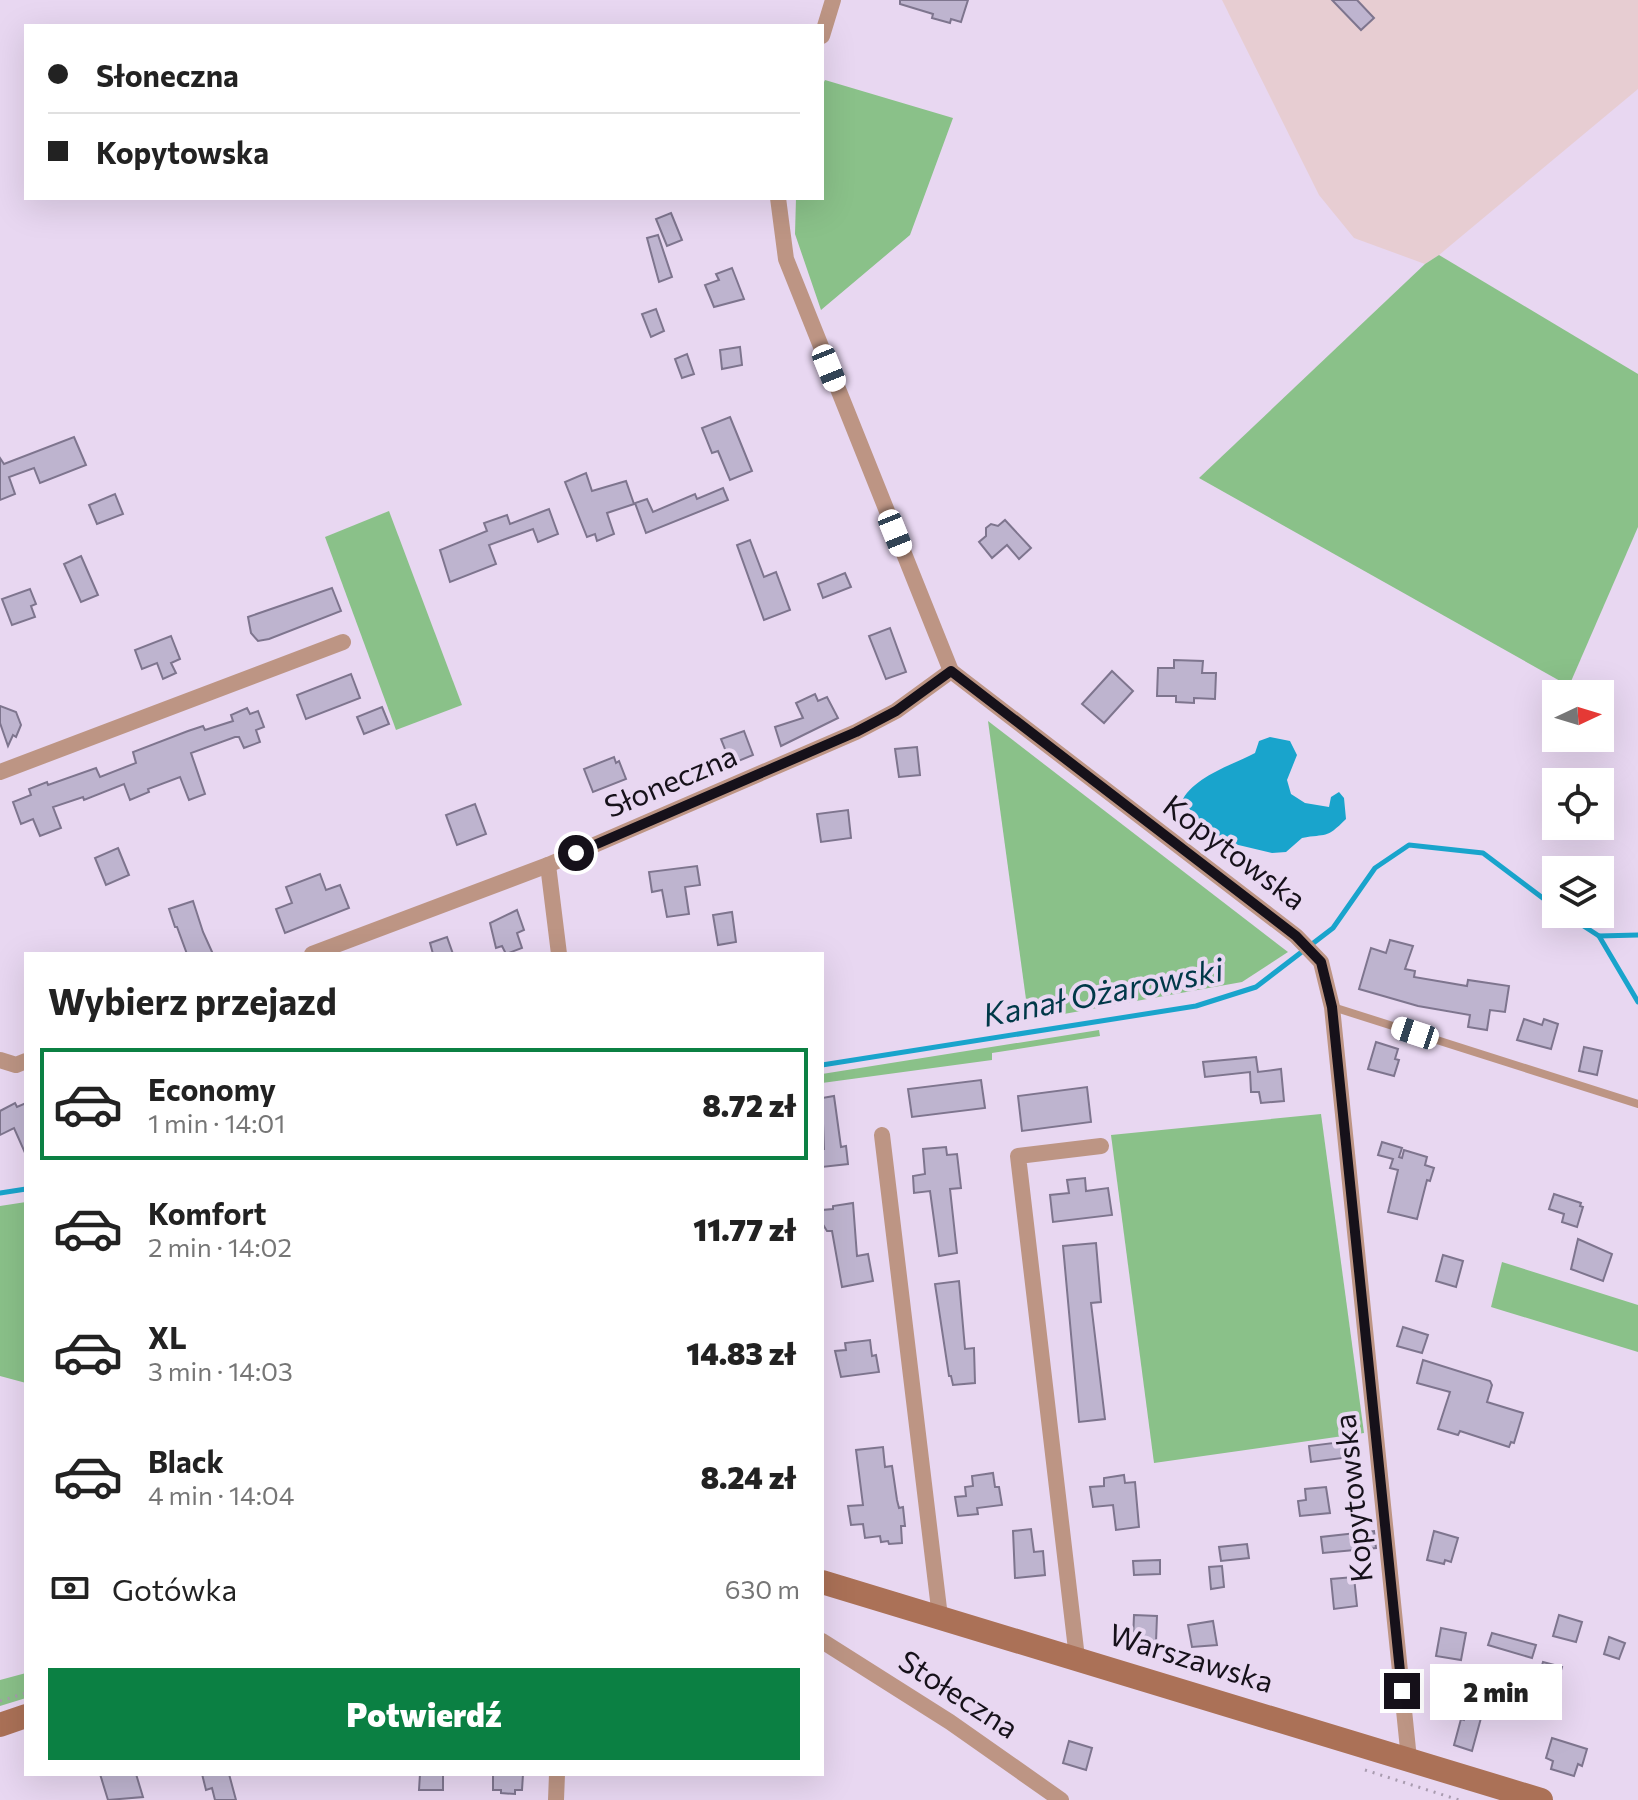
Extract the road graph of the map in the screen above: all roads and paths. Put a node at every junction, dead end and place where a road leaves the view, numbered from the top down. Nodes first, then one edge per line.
1 (833, 0) edge
2 (824, 29) edge
3 (778, 200) edge
4 (343, 642) dead end
5 (951, 671) junction
6 (0, 772) edge
7 (548, 865) junction
8 (317, 952) edge
9 (559, 952) edge
10 (1332, 1007) junction
11 (1638, 1104) edge
12 (882, 1135) dead end
13 (1101, 1146) dead end
14 (824, 1583) edge
15 (940, 1617) junction
16 (824, 1642) edge
17 (1077, 1658) junction
18 (24, 1717) edge
19 (0, 1725) edge
20 (1409, 1759) junction
21 (557, 1776) edge
22 (556, 1800) edge
23 (1061, 1800) edge
24 (1541, 1800) edge

1 - 2 street
3 - 5 street
4 - 6 street
5 - 7 street, Słoneczna
5 - 10 street, Kopytowska
7 - 8 street, Słoneczna
7 - 9 street
10 - 11 lane
10 - 20 street, Kopytowska
12 - 15 street
13 - 17 street
14 - 15 main road, Warszawska
15 - 17 main road, Warszawska
16 - 23 street, Stołeczna
17 - 20 main road, Warszawska
18 - 19 main road
20 - 24 main road, Warszawska
21 - 22 street

